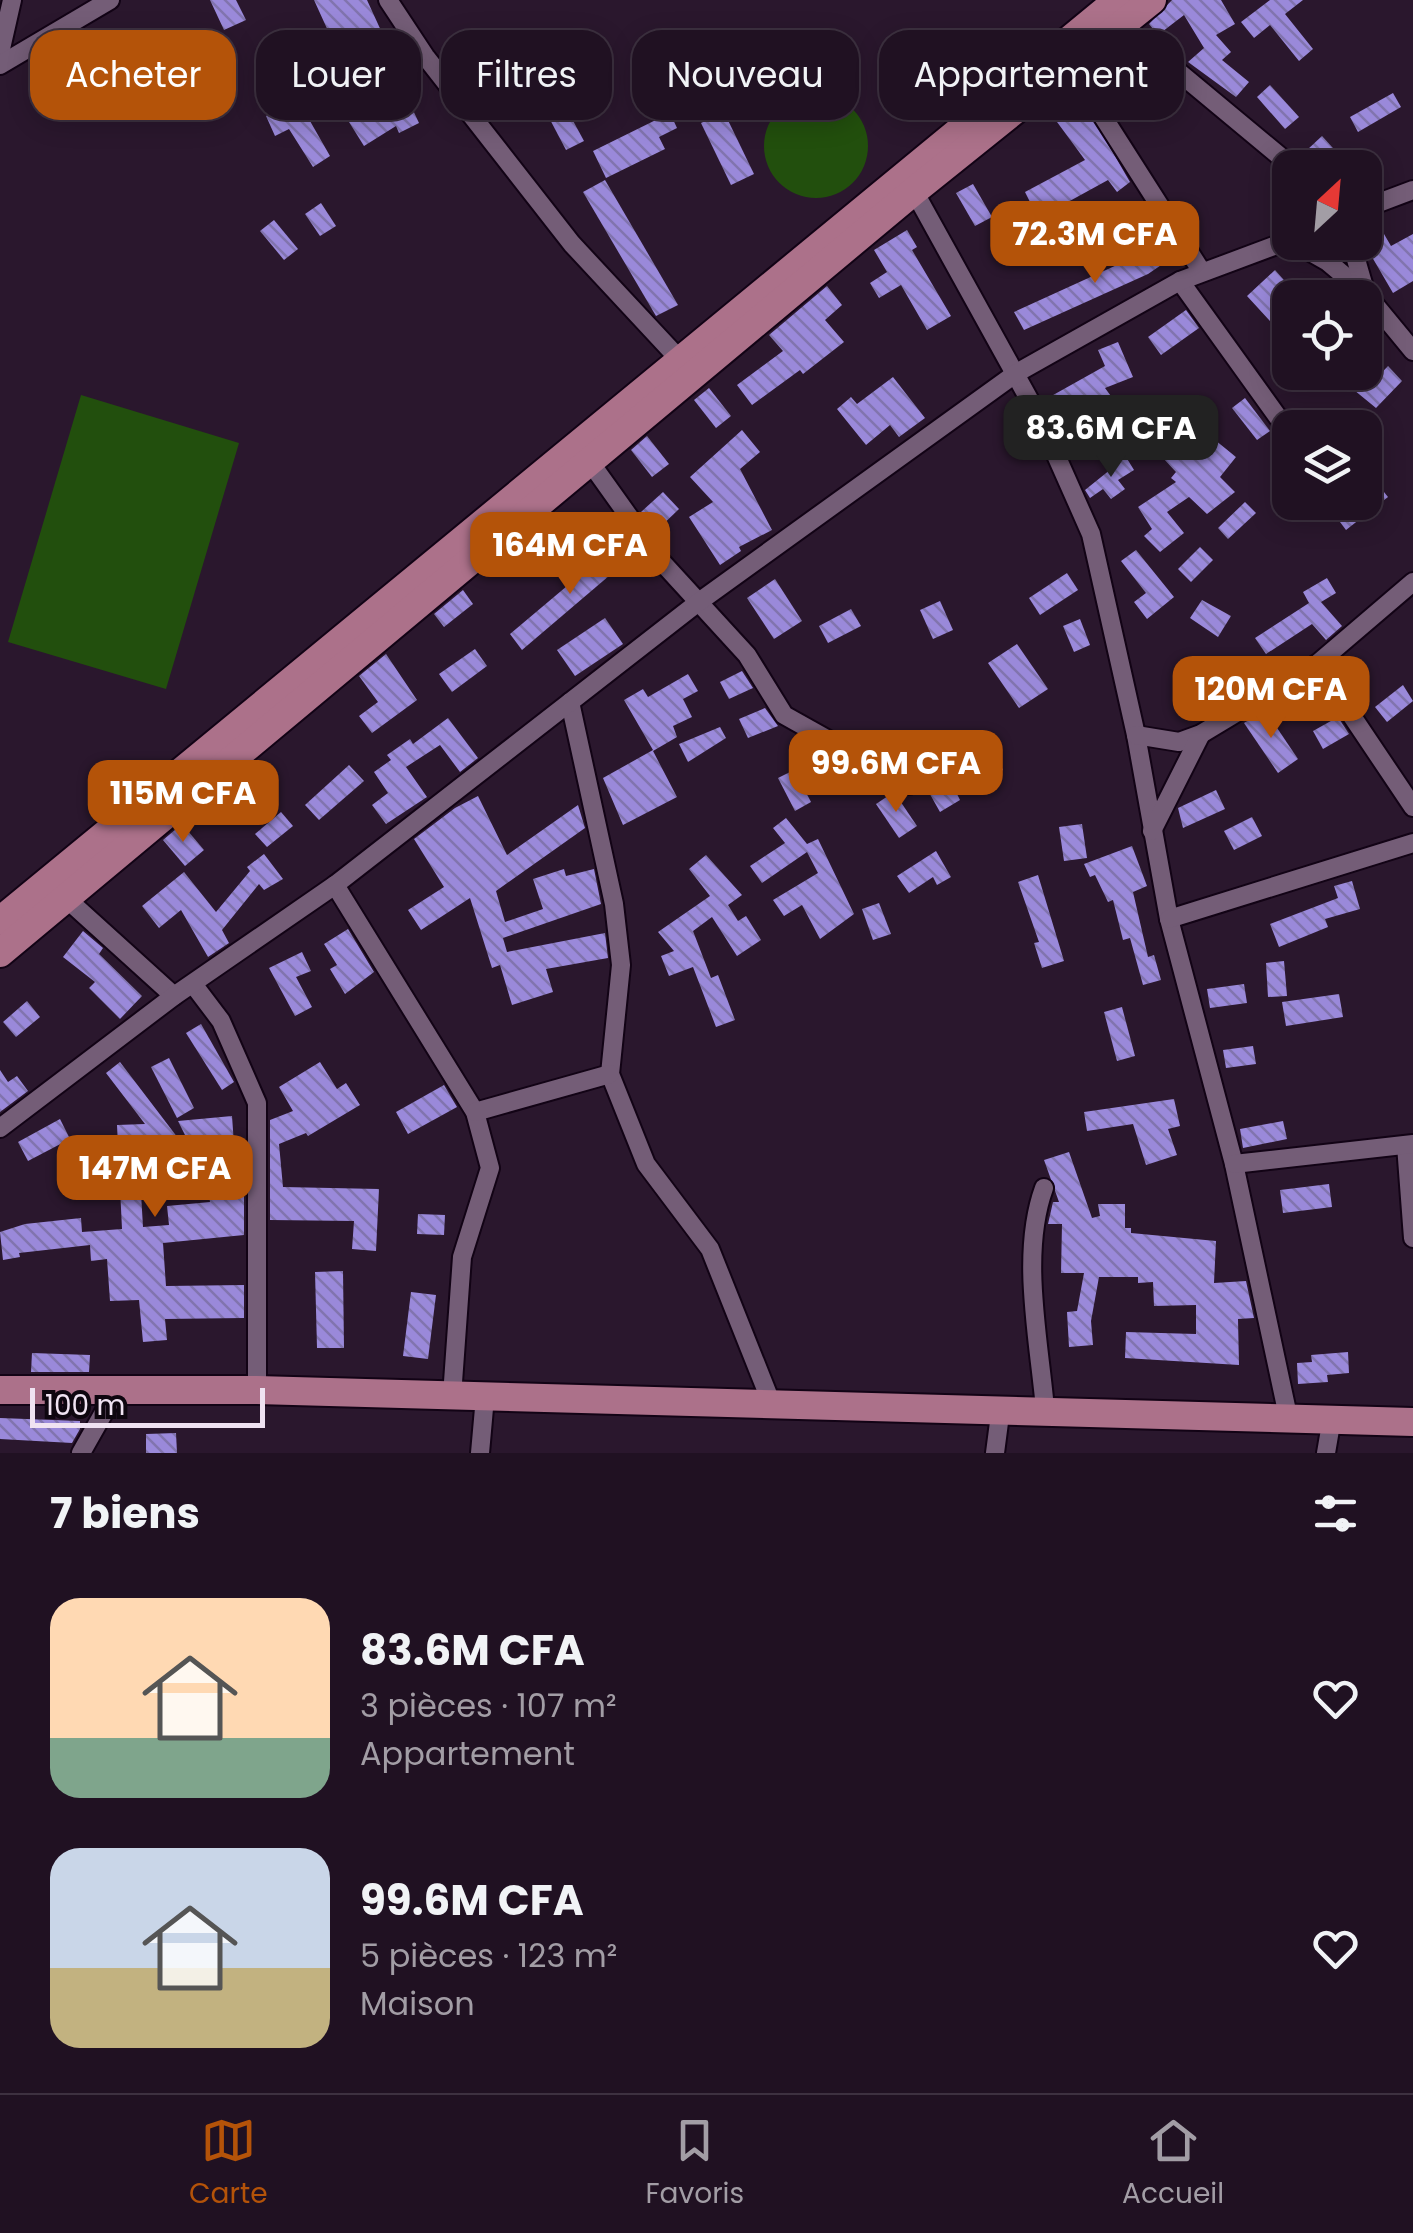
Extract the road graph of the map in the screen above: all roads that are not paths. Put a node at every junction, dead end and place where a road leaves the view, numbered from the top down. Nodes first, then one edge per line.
1 (12, 0) edge
2 (110, 0) edge
3 (388, 0) edge
4 (1152, 0) edge
5 (1120, 12) edge
6 (0, 54) edge
7 (0, 66) edge
8 (1105, 120) edge
9 (1274, 150) edge
10 (1413, 190) edge
11 (914, 191) junction
12 (1382, 202) edge
13 (1272, 248) edge
14 (1324, 260) edge
15 (1202, 272) junction
16 (1349, 280) edge
17 (1180, 281) junction
18 (1382, 313) edge
19 (1413, 351) edge
20 (681, 361) junction
21 (1015, 374) junction
22 (1273, 410) edge
23 (590, 462) junction
24 (1413, 582) edge
25 (696, 604) junction
26 (1317, 664) junction
27 (570, 702) junction
28 (1201, 734) junction
29 (1136, 735) junction
30 (909, 785) dead end
31 (1413, 808) edge
32 (1152, 831) junction
33 (1413, 843) edge
34 (336, 885) junction
35 (68, 900) junction
36 (1169, 919) junction
37 (0, 921) edge
38 (0, 954) edge
39 (193, 984) junction
40 (174, 996) junction
41 (610, 1074) junction
42 (475, 1112) junction
43 (0, 1128) edge
44 (1409, 1145) edge
45 (1234, 1164) junction
46 (1044, 1188) dead end
47 (1413, 1238) edge
48 (0, 1390) edge
49 (257, 1390) junction
50 (116, 1391) junction
51 (452, 1396) junction
52 (485, 1397) junction
53 (771, 1402) junction
54 (1001, 1408) junction
55 (1044, 1409) junction
56 (1288, 1416) junction
57 (1332, 1418) junction
58 (1413, 1422) edge
59 (81, 1453) edge
60 (480, 1453) edge
61 (995, 1453) edge
62 (1326, 1453) edge

1 - 6 street
2 - 7 street
3 - 20 street
4 - 5 main road
5 - 9 street
5 - 11 main road
5 - 20 main road
8 - 15 street
10 - 12 street
11 - 21 street
11 - 23 main road
13 - 15 street
14 - 16 street
15 - 17 street
17 - 21 street
17 - 22 street
18 - 19 street
20 - 37 main road
21 - 25 street
21 - 29 street
23 - 25 street
23 - 35 main road
24 - 26 street
25 - 27 street
25 - 30 street
26 - 28 street
26 - 31 street
27 - 34 street
27 - 41 street
28 - 29 street
28 - 32 street
29 - 32 street
32 - 36 street
33 - 36 street
34 - 39 street
34 - 42 street
35 - 38 main road
35 - 40 street
36 - 45 street
39 - 40 street
39 - 49 street
40 - 43 street
41 - 42 street
41 - 53 street
42 - 51 street
44 - 45 street
44 - 47 street
45 - 56 street
46 - 55 street
48 - 50 main road
49 - 50 main road
49 - 51 main road
50 - 59 street
51 - 52 main road
52 - 53 main road
52 - 60 street
53 - 54 main road
54 - 55 main road
54 - 61 street
55 - 56 main road
56 - 57 main road
57 - 58 main road
57 - 62 street

